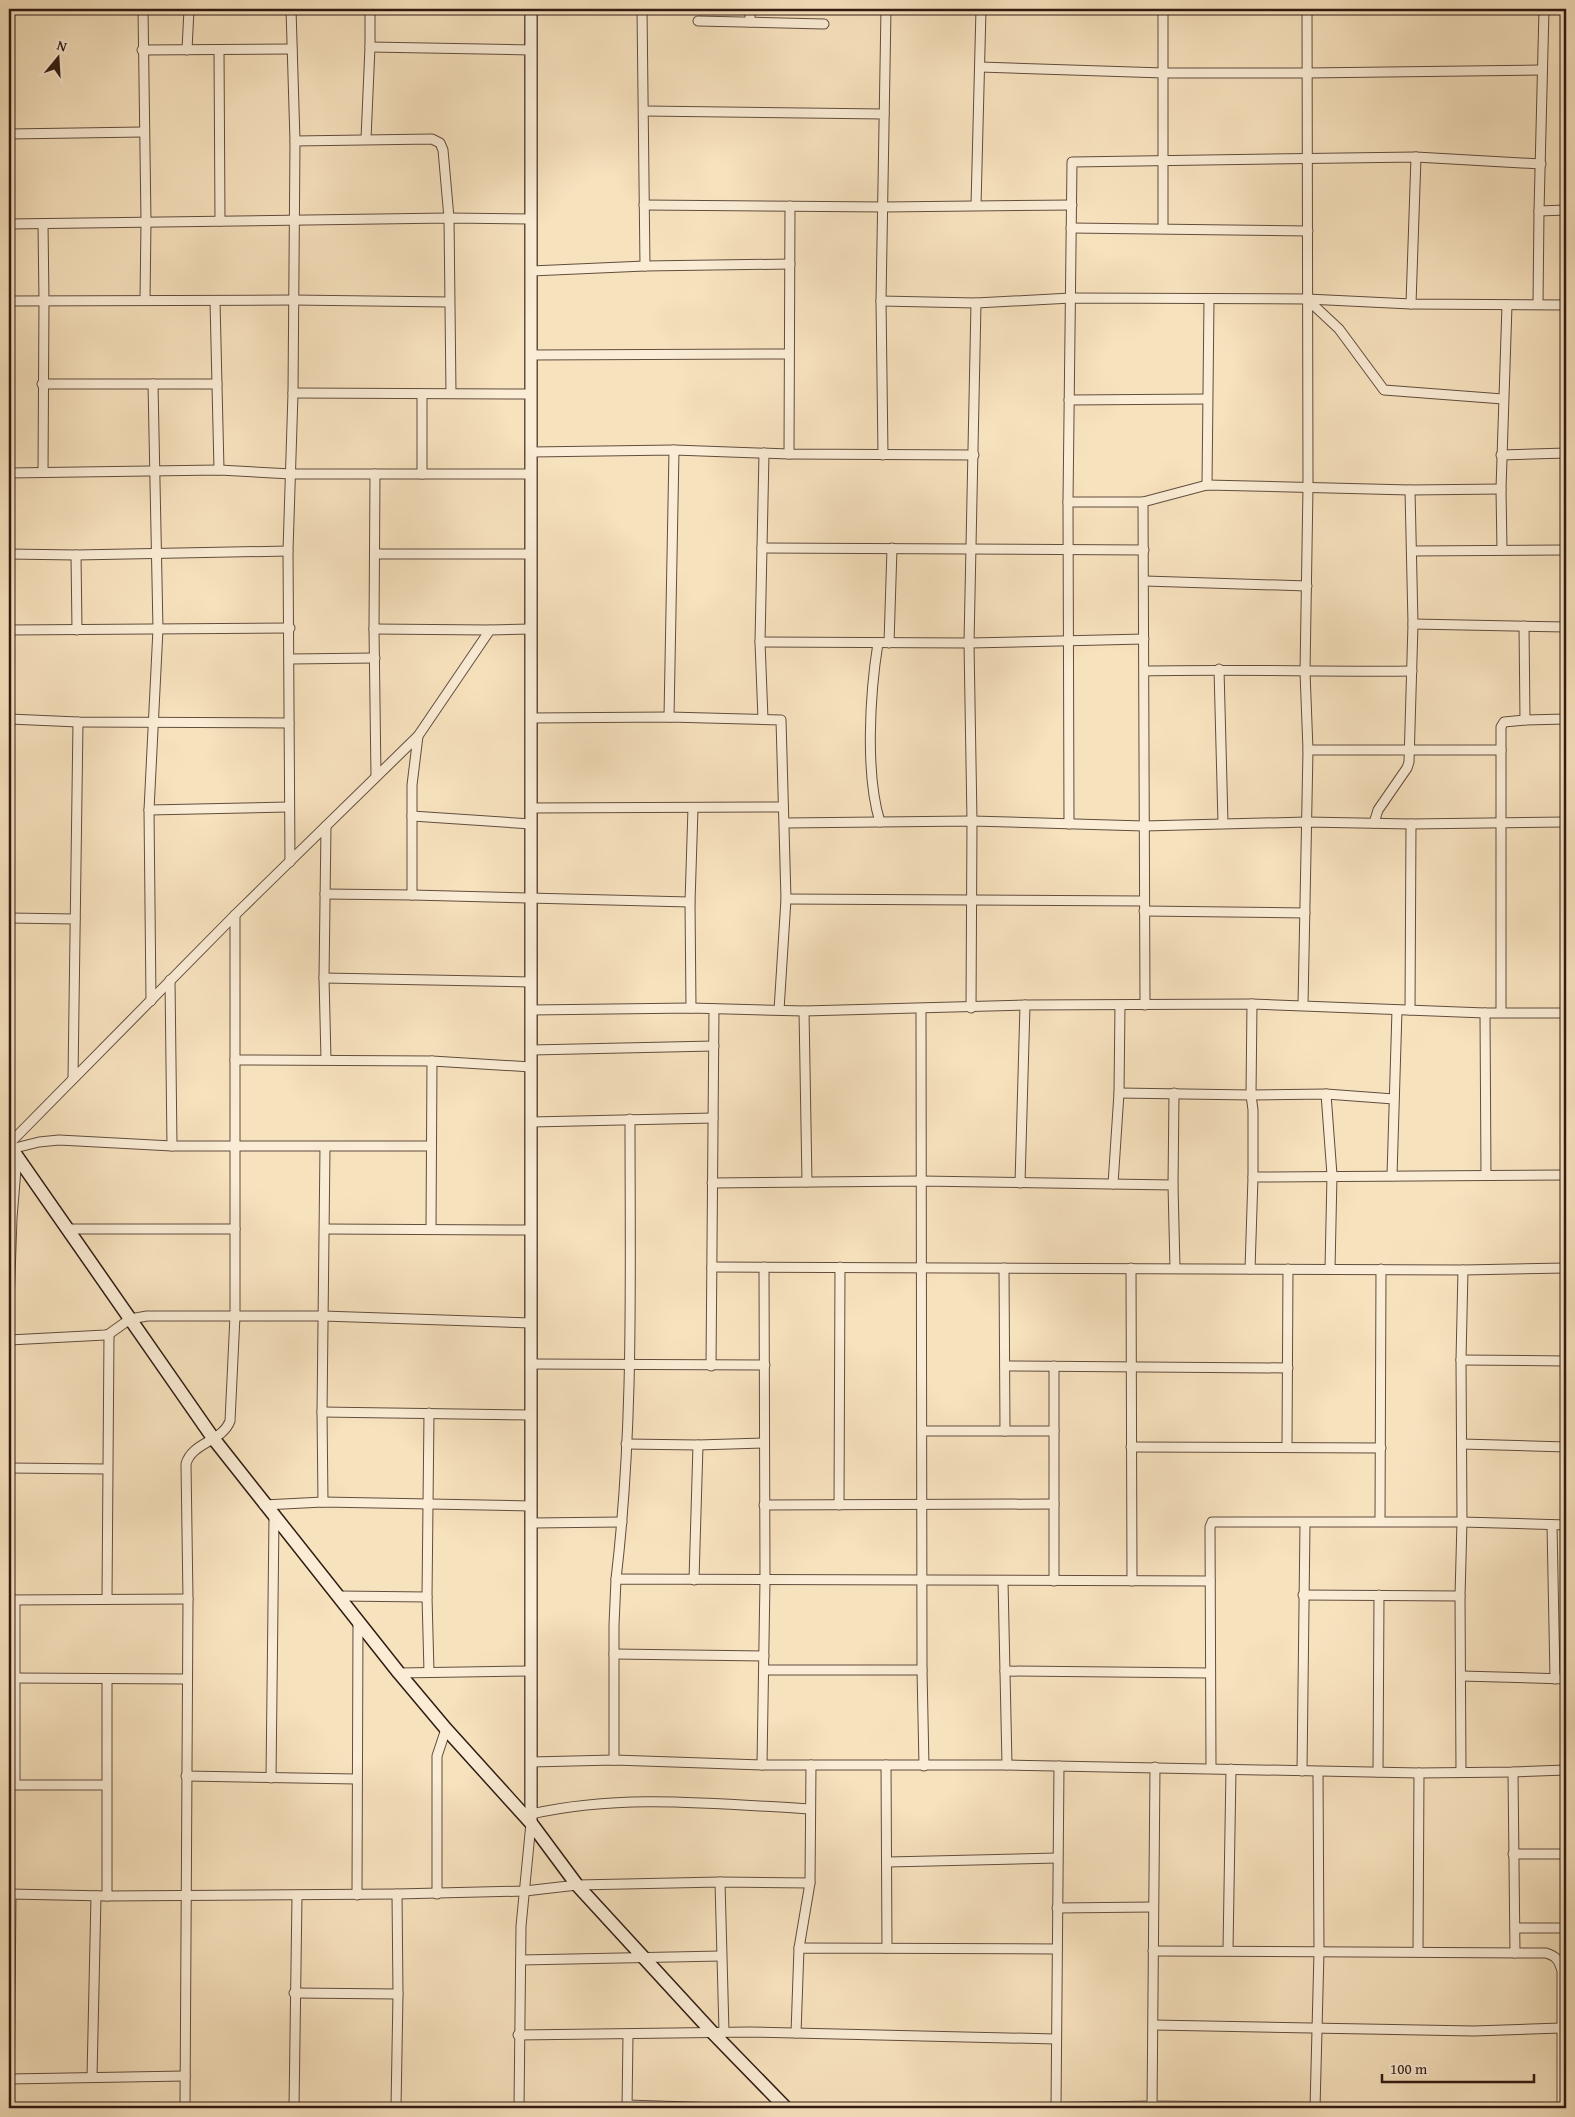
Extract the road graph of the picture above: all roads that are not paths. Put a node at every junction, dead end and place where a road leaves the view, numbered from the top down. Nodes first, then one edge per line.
1 (143, 9) edge
2 (189, 9) edge
3 (291, 9) edge
4 (370, 9) edge
5 (532, 9) edge
6 (642, 9) edge
7 (750, 9) edge
8 (886, 9) edge
9 (981, 9) edge
10 (1163, 9) edge
11 (1307, 9) edge
12 (1544, 9) edge
13 (698, 21) dead end
14 (750, 22) junction
15 (824, 24) dead end
16 (370, 46) junction
17 (292, 48) junction
18 (142, 50) junction
19 (187, 50) junction
20 (220, 50) junction
21 (532, 50) junction
22 (980, 66) junction
23 (1542, 70) junction
24 (1164, 73) junction
25 (1307, 73) junction
26 (644, 111) junction
27 (884, 114) junction
28 (143, 132) junction
29 (9, 134) edge
30 (366, 139) junction
31 (296, 141) junction
32 (1416, 157) junction
33 (1308, 158) junction
34 (1164, 161) junction
35 (1541, 164) junction
36 (644, 205) junction
37 (976, 205) junction
38 (1072, 205) junction
39 (790, 206) junction
40 (884, 206) junction
41 (1566, 210) edge
42 (1538, 211) junction
43 (449, 218) junction
44 (531, 219) junction
45 (220, 221) junction
46 (295, 221) junction
47 (146, 222) junction
48 (9, 224) edge
49 (43, 224) junction
50 (1071, 228) junction
51 (1162, 228) junction
52 (1308, 232) junction
53 (790, 264) junction
54 (645, 266) junction
55 (532, 271) junction
56 (1071, 298) junction
57 (1210, 299) junction
58 (1308, 299) junction
59 (9, 300) edge
60 (44, 300) junction
61 (145, 300) junction
62 (293, 300) junction
63 (215, 301) junction
64 (881, 301) junction
65 (449, 302) junction
66 (976, 303) junction
67 (1411, 304) junction
68 (1538, 304) junction
69 (1507, 305) junction
70 (1566, 305) edge
71 (788, 354) junction
72 (531, 355) junction
73 (42, 384) junction
74 (153, 384) junction
75 (216, 384) junction
76 (293, 393) junction
77 (451, 393) junction
78 (422, 394) junction
79 (531, 394) junction
80 (1207, 399) junction
81 (1503, 399) junction
82 (1070, 400) junction
83 (674, 450) junction
84 (531, 452) junction
85 (764, 453) junction
86 (1566, 453) edge
87 (789, 454) junction
88 (884, 455) junction
89 (974, 455) junction
90 (1501, 455) junction
91 (219, 470) junction
92 (155, 471) junction
93 (42, 472) junction
94 (9, 473) edge
95 (290, 474) junction
96 (375, 474) junction
97 (422, 474) junction
98 (531, 474) junction
99 (1207, 484) junction
100 (1308, 487) junction
101 (1501, 489) junction
102 (1410, 490) junction
103 (1068, 502) junction
104 (1143, 502) junction
105 (762, 548) junction
106 (892, 548) junction
107 (972, 548) junction
108 (1068, 549) junction
109 (1144, 550) junction
110 (1502, 550) junction
111 (1566, 550) edge
112 (288, 551) junction
113 (1412, 551) junction
114 (156, 553) junction
115 (9, 554) edge
116 (375, 554) junction
117 (531, 554) junction
118 (76, 555) junction
119 (1145, 581) junction
120 (1307, 586) junction
121 (1413, 624) junction
122 (1524, 626) junction
123 (1566, 627) edge
124 (290, 628) junction
125 (158, 629) junction
126 (531, 629) junction
127 (9, 630) edge
128 (78, 630) junction
129 (374, 630) junction
130 (490, 630) junction
131 (1144, 639) junction
132 (1068, 641) junction
133 (760, 642) junction
134 (878, 643) junction
135 (888, 643) junction
136 (969, 643) junction
137 (375, 658) junction
138 (290, 659) junction
139 (1219, 669) junction
140 (1145, 671) junction
141 (1412, 671) junction
142 (1305, 672) junction
143 (669, 717) junction
144 (532, 718) junction
145 (9, 719) edge
146 (763, 719) junction
147 (1525, 720) junction
148 (1566, 720) edge
149 (78, 722) junction
150 (152, 722) junction
151 (289, 722) junction
152 (418, 736) junction
153 (1308, 750) junction
154 (1500, 750) junction
155 (1409, 752) junction
156 (376, 776) junction
157 (288, 807) junction
158 (783, 807) junction
159 (532, 808) junction
160 (692, 808) junction
161 (149, 810) junction
162 (412, 816) junction
163 (880, 822) junction
164 (972, 822) junction
165 (1307, 822) junction
166 (1566, 822) edge
167 (784, 823) junction
168 (1223, 823) junction
169 (1374, 823) junction
170 (531, 824) junction
171 (1069, 824) junction
172 (1411, 824) junction
173 (1503, 824) junction
174 (326, 826) junction
175 (1144, 826) junction
176 (290, 862) junction
177 (325, 894) junction
178 (412, 894) junction
179 (531, 898) junction
180 (786, 899) junction
181 (972, 900) junction
182 (1143, 901) junction
183 (690, 902) junction
184 (1144, 911) junction
185 (1305, 913) junction
186 (235, 915) junction
187 (9, 918) edge
188 (75, 919) junction
189 (324, 978) junction
190 (170, 980) junction
191 (531, 982) junction
192 (151, 1001) junction
193 (1252, 1004) junction
194 (1025, 1005) junction
195 (1120, 1005) junction
196 (1146, 1005) junction
197 (1304, 1005) junction
198 (691, 1008) junction
199 (714, 1008) junction
200 (971, 1008) junction
201 (921, 1009) junction
202 (531, 1010) junction
203 (779, 1010) junction
204 (1397, 1010) junction
205 (1410, 1010) junction
206 (804, 1011) junction
207 (1502, 1012) junction
208 (1485, 1013) junction
209 (1566, 1013) edge
210 (714, 1046) junction
211 (531, 1050) junction
212 (235, 1060) junction
213 (326, 1060) junction
214 (432, 1061) junction
215 (531, 1067) junction
216 (73, 1078) junction
217 (1119, 1093) junction
218 (1174, 1093) junction
219 (1326, 1094) junction
220 (1251, 1095) junction
221 (1394, 1099) junction
222 (713, 1118) junction
223 (630, 1119) junction
224 (531, 1122) junction
225 (172, 1146) junction
226 (234, 1146) junction
227 (430, 1146) junction
228 (324, 1147) junction
229 (12, 1149) edge
230 (1332, 1175) junction
231 (1566, 1175) edge
232 (1392, 1176) junction
233 (1486, 1176) junction
234 (1253, 1177) junction
235 (921, 1181) junction
236 (807, 1182) junction
237 (1020, 1182) junction
238 (712, 1183) junction
239 (1113, 1184) junction
240 (1173, 1185) junction
241 (235, 1228) junction
242 (67, 1229) junction
243 (325, 1229) junction
244 (431, 1229) junction
245 (532, 1230) junction
246 (840, 1266) junction
247 (712, 1267) junction
248 (764, 1267) junction
249 (921, 1268) junction
250 (1004, 1268) junction
251 (1131, 1268) junction
252 (1175, 1268) junction
253 (1330, 1268) junction
254 (1566, 1268) edge
255 (1250, 1269) junction
256 (1288, 1269) junction
257 (1381, 1270) junction
258 (1463, 1270) junction
259 (9, 1305) edge
260 (235, 1316) junction
261 (323, 1316) junction
262 (130, 1319) junction
263 (532, 1323) junction
264 (109, 1334) junction
265 (9, 1340) edge
266 (1461, 1360) junction
267 (1566, 1361) edge
268 (532, 1364) junction
269 (629, 1365) junction
270 (765, 1365) junction
271 (712, 1366) junction
272 (1005, 1366) junction
273 (1054, 1366) junction
274 (1130, 1366) junction
275 (1288, 1368) junction
276 (322, 1412) junction
277 (429, 1413) junction
278 (531, 1415) junction
279 (922, 1431) junction
280 (1005, 1431) junction
281 (1054, 1431) junction
282 (213, 1438) junction
283 (763, 1443) junction
284 (626, 1444) junction
285 (1462, 1444) junction
286 (698, 1445) junction
287 (1288, 1446) junction
288 (1131, 1447) junction
289 (1566, 1447) edge
290 (1381, 1448) junction
291 (9, 1468) edge
292 (108, 1469) junction
293 (323, 1502) junction
294 (429, 1503) junction
295 (923, 1504) junction
296 (1054, 1504) junction
297 (264, 1505) junction
298 (764, 1505) junction
299 (839, 1505) junction
300 (531, 1506) junction
301 (274, 1517) junction
302 (1380, 1521) junction
303 (622, 1522) junction
304 (1462, 1522) junction
305 (531, 1523) junction
306 (1304, 1523) junction
307 (1552, 1524) junction
308 (1566, 1525) edge
309 (616, 1580) junction
310 (694, 1580) junction
311 (765, 1580) junction
312 (922, 1581) junction
313 (1003, 1581) junction
314 (1054, 1581) junction
315 (1132, 1581) junction
316 (1210, 1581) junction
317 (1303, 1595) junction
318 (339, 1596) junction
319 (1379, 1596) junction
320 (1460, 1596) junction
321 (427, 1597) junction
322 (107, 1599) junction
323 (188, 1599) junction
324 (12, 1600) edge
325 (358, 1621) junction
326 (614, 1654) junction
327 (764, 1656) junction
328 (764, 1670) junction
329 (922, 1670) junction
330 (531, 1671) junction
331 (1005, 1671) junction
332 (429, 1672) junction
333 (399, 1673) junction
334 (1210, 1673) junction
335 (1460, 1676) junction
336 (14, 1678) junction
337 (107, 1679) junction
338 (187, 1679) junction
339 (1555, 1679) junction
340 (1566, 1679) edge
341 (446, 1729) junction
342 (614, 1760) junction
343 (532, 1762) junction
344 (762, 1765) junction
345 (811, 1765) junction
346 (886, 1765) junction
347 (1007, 1765) junction
348 (924, 1766) junction
349 (1059, 1766) junction
350 (1155, 1768) junction
351 (1211, 1768) junction
352 (1231, 1769) junction
353 (1566, 1770) edge
354 (1302, 1771) junction
355 (1318, 1772) junction
356 (1378, 1772) junction
357 (1461, 1772) junction
358 (1513, 1772) junction
359 (1420, 1773) junction
360 (186, 1776) junction
361 (271, 1778) junction
362 (356, 1779) junction
363 (12, 1785) edge
364 (106, 1785) junction
365 (810, 1809) junction
366 (531, 1819) junction
367 (1513, 1854) junction
368 (1566, 1854) edge
369 (1057, 1858) junction
370 (888, 1862) junction
371 (720, 1882) junction
372 (810, 1883) junction
373 (577, 1885) junction
374 (526, 1891) junction
375 (10, 1894) edge
376 (397, 1894) junction
377 (437, 1894) junction
378 (185, 1895) junction
379 (357, 1895) junction
380 (96, 1896) junction
381 (107, 1896) junction
382 (297, 1896) junction
383 (1153, 1907) junction
384 (1057, 1908) junction
385 (1515, 1928) junction
386 (1566, 1928) edge
387 (799, 1948) junction
388 (887, 1948) junction
389 (1057, 1949) junction
390 (1228, 1950) junction
391 (1153, 1951) junction
392 (1319, 1952) junction
393 (1418, 1952) junction
394 (1515, 1953) junction
395 (643, 1956) junction
396 (721, 1956) junction
397 (520, 1960) junction
398 (294, 1993) junction
399 (398, 1994) junction
400 (1154, 2025) junction
401 (1316, 2026) junction
402 (1561, 2028) junction
403 (718, 2032) junction
404 (796, 2033) junction
405 (628, 2034) junction
406 (518, 2035) junction
407 (1056, 2038) junction
408 (185, 2076) junction
409 (92, 2077) junction
410 (9, 2079) edge
411 (627, 2106) edge
412 (1152, 2107) edge
413 (1231, 2107) edge
414 (9, 2108) edge
415 (185, 2108) edge
416 (294, 2108) edge
417 (396, 2108) edge
418 (518, 2108) edge
419 (721, 2108) edge
420 (786, 2108) edge
421 (1011, 2108) edge
422 (1056, 2108) edge
423 (1315, 2108) edge
424 (1383, 2108) edge
425 (1562, 2108) edge

1 - 18 street
2 - 19 street
3 - 17 street
4 - 16 street
5 - 21 street
6 - 26 street
7 - 14 street
8 - 27 street
9 - 22 street
10 - 24 street
11 - 25 street
12 - 23 street
13 - 14 street
14 - 15 street
16 - 21 street
16 - 30 street
17 - 20 street
17 - 31 street
18 - 19 street
18 - 28 street
19 - 20 street
20 - 45 street
21 - 44 street
22 - 24 street
22 - 37 street
23 - 25 street
23 - 35 street
24 - 25 street
24 - 34 street
25 - 33 street
26 - 27 street
26 - 36 street
27 - 40 street
28 - 29 street
28 - 47 street
30 - 31 street
30 - 43 street
31 - 46 street
32 - 33 street
32 - 35 street
32 - 67 street
33 - 34 street
33 - 52 street
34 - 38 street
34 - 51 street
35 - 42 street
36 - 39 street
36 - 54 street
37 - 38 street
37 - 40 street
38 - 50 street
39 - 40 street
39 - 53 street
40 - 64 street
41 - 42 street
42 - 68 street
43 - 44 street
43 - 46 street
43 - 65 street
44 - 55 street
45 - 46 street
45 - 47 street
46 - 62 street
47 - 49 street
47 - 61 street
48 - 49 street
49 - 60 street
50 - 51 street
50 - 56 street
51 - 52 street
52 - 58 street
53 - 54 street
53 - 71 street
54 - 55 street
55 - 72 street
56 - 57 street
56 - 66 street
56 - 82 street
57 - 58 street
57 - 80 street
58 - 67 street
58 - 81 street
58 - 100 street
59 - 60 street
60 - 61 street
60 - 73 street
61 - 63 street
62 - 63 street
62 - 65 street
62 - 76 street
63 - 75 street
64 - 66 street
64 - 88 street
65 - 77 street
66 - 89 street
67 - 69 street
68 - 69 street
68 - 70 street
69 - 81 street
71 - 72 street
71 - 87 street
72 - 79 street
73 - 74 street
73 - 93 street
74 - 75 street
74 - 92 street
75 - 91 street
76 - 78 street
76 - 95 street
77 - 78 street
77 - 79 street
78 - 97 street
79 - 84 street
80 - 82 street
80 - 99 street
81 - 90 street
82 - 103 street
83 - 84 street
83 - 85 street
83 - 143 street
84 - 98 street
85 - 87 street
85 - 105 street
86 - 90 street
87 - 88 street
88 - 89 street
89 - 107 street
90 - 101 street
91 - 92 street
91 - 95 street
92 - 93 street
92 - 114 street
93 - 94 street
95 - 96 street
95 - 112 street
96 - 97 street
96 - 116 street
97 - 98 street
98 - 117 street
99 - 100 street
99 - 104 street
100 - 102 street
100 - 120 street
101 - 102 street
101 - 110 street
102 - 113 street
103 - 104 street
103 - 108 street
104 - 109 street
105 - 106 street
105 - 133 street
106 - 107 street
106 - 135 street
107 - 108 street
107 - 136 street
108 - 109 street
108 - 132 street
109 - 119 street
110 - 111 street
110 - 113 street
112 - 114 street
112 - 124 street
113 - 121 street
114 - 118 street
114 - 125 street
115 - 118 street
116 - 117 street
116 - 129 street
117 - 126 street
118 - 128 street
119 - 120 street
119 - 131 street
120 - 142 street
121 - 122 street
121 - 141 street
122 - 123 street
122 - 147 street
124 - 125 street
124 - 138 street
125 - 128 street
125 - 150 street
126 - 130 street
126 - 144 street
127 - 128 street
129 - 130 street
129 - 137 street
130 - 152 street
131 - 132 street
131 - 140 street
132 - 136 street
132 - 171 street
133 - 134 street
133 - 146 street
134 - 135 street
134 - 163 street
135 - 136 street
136 - 164 street
137 - 138 street
137 - 156 street
138 - 151 street
139 - 140 street
139 - 142 street
139 - 168 street
140 - 175 street
141 - 142 street
141 - 155 street
142 - 153 street
143 - 144 street
143 - 146 street
144 - 159 street
145 - 149 street
146 - 158 street
147 - 148 street
147 - 154 street
149 - 150 street
149 - 188 street
150 - 151 street
150 - 161 street
151 - 157 street
152 - 156 street
152 - 162 street
153 - 155 street
153 - 165 street
154 - 155 street
154 - 173 street
155 - 169 street
156 - 174 street
157 - 161 street
157 - 176 street
158 - 160 street
158 - 167 street
159 - 160 street
159 - 170 street
160 - 183 street
161 - 192 street
162 - 170 street
162 - 178 street
163 - 164 street
163 - 167 street
164 - 171 street
164 - 181 street
165 - 168 street
165 - 169 street
165 - 185 street
166 - 173 street
167 - 180 street
168 - 175 street
169 - 172 street
170 - 179 street
171 - 175 street
172 - 173 street
172 - 205 street
173 - 207 street
174 - 176 street
174 - 177 street
175 - 182 street
176 - 186 street
177 - 178 street
177 - 189 street
178 - 179 street
179 - 183 street
179 - 191 street
180 - 181 street
180 - 203 street
181 - 182 street
181 - 200 street
182 - 184 street
183 - 198 street
184 - 185 street
184 - 196 street
185 - 197 street
186 - 190 street
186 - 212 street
187 - 188 street
188 - 216 street
189 - 191 street
189 - 213 street
190 - 192 street
190 - 225 street
191 - 202 street
192 - 216 street
193 - 196 street
193 - 197 street
193 - 220 street
194 - 195 street
194 - 200 street
194 - 237 street
195 - 196 street
195 - 217 street
197 - 204 street
198 - 199 street
198 - 202 street
199 - 203 street
199 - 210 street
200 - 201 street
201 - 206 street
201 - 235 street
202 - 211 street
203 - 206 street
204 - 205 street
204 - 221 street
205 - 208 street
206 - 236 street
207 - 208 street
207 - 209 street
208 - 233 street
210 - 211 street
210 - 222 street
211 - 215 street
212 - 213 street
212 - 226 street
213 - 214 street
214 - 215 street
214 - 227 street
215 - 224 street
216 - 229 street
217 - 218 street
217 - 239 street
218 - 220 street
218 - 240 street
219 - 220 street
219 - 221 street
219 - 230 street
220 - 234 street
221 - 232 street
222 - 223 street
222 - 238 street
223 - 224 street
223 - 269 street
224 - 245 street
225 - 226 street
225 - 229 street
226 - 228 street
226 - 241 street
227 - 228 street
227 - 244 street
228 - 243 street
229 - 242 main road
229 - 259 street
230 - 232 street
230 - 234 street
230 - 253 street
231 - 233 street
232 - 233 street
234 - 255 street
235 - 236 street
235 - 237 street
235 - 249 street
236 - 238 street
237 - 239 street
238 - 247 street
239 - 240 street
240 - 252 street
241 - 242 street
241 - 260 street
242 - 262 main road
243 - 244 street
243 - 261 street
244 - 245 street
245 - 263 street
246 - 248 street
246 - 249 street
246 - 299 street
247 - 248 street
247 - 271 street
248 - 270 street
249 - 250 street
249 - 279 street
250 - 251 street
250 - 272 street
251 - 252 street
251 - 274 street
252 - 255 street
253 - 256 street
253 - 257 street
254 - 258 street
255 - 256 street
256 - 275 street
257 - 258 street
257 - 290 street
258 - 266 street
260 - 261 street
260 - 262 street
260 - 282 street
261 - 263 street
261 - 276 street
262 - 264 street
262 - 282 main road
263 - 268 street
264 - 265 street
264 - 292 street
266 - 267 street
266 - 285 street
268 - 269 street
268 - 278 street
269 - 271 street
269 - 284 street
270 - 271 street
270 - 283 street
272 - 273 street
272 - 280 street
273 - 274 street
273 - 281 street
274 - 275 street
274 - 288 street
275 - 287 street
276 - 277 street
276 - 293 street
277 - 278 street
277 - 294 street
278 - 300 street
279 - 280 street
279 - 295 street
280 - 281 street
281 - 296 street
282 - 297 main road
282 - 323 street
283 - 286 street
283 - 298 street
284 - 286 street
284 - 303 street
285 - 289 street
285 - 304 street
286 - 310 street
287 - 288 street
287 - 290 street
288 - 315 street
290 - 302 street
291 - 292 street
292 - 322 street
293 - 294 street
293 - 297 street
294 - 300 street
294 - 321 street
295 - 296 street
295 - 299 street
295 - 312 street
296 - 314 street
297 - 301 main road
298 - 299 street
298 - 311 street
300 - 305 street
301 - 318 main road
301 - 361 street
302 - 304 street
302 - 306 street
303 - 305 street
303 - 309 street
304 - 307 street
304 - 320 street
305 - 330 street
306 - 316 street
306 - 317 street
307 - 308 street
307 - 339 street
309 - 310 street
309 - 326 street
310 - 311 street
311 - 312 street
311 - 327 street
312 - 313 street
312 - 329 street
313 - 314 street
313 - 331 street
314 - 315 street
315 - 316 street
316 - 334 street
317 - 319 street
317 - 354 street
318 - 321 street
318 - 325 main road
319 - 320 street
319 - 356 street
320 - 335 street
321 - 332 street
322 - 323 street
322 - 324 street
323 - 338 street
324 - 336 street
325 - 333 main road
325 - 362 street
326 - 327 street
326 - 342 street
327 - 328 street
328 - 329 street
328 - 344 street
329 - 348 street
330 - 332 street
330 - 343 street
331 - 334 street
331 - 347 street
332 - 333 street
333 - 341 main road
334 - 351 street
335 - 339 street
335 - 357 street
336 - 337 street
336 - 363 street
337 - 338 street
337 - 364 street
338 - 360 street
339 - 340 street
341 - 366 main road
341 - 377 street
342 - 343 street
342 - 344 street
343 - 366 street
344 - 345 street
345 - 346 street
345 - 365 street
346 - 348 street
346 - 370 street
347 - 348 street
347 - 349 street
349 - 350 street
349 - 369 street
350 - 351 street
350 - 383 street
351 - 352 street
352 - 354 street
352 - 390 street
353 - 358 street
354 - 355 street
355 - 356 street
355 - 392 street
356 - 359 street
357 - 358 street
357 - 359 street
358 - 367 street
359 - 393 street
360 - 361 street
360 - 378 street
361 - 362 street
362 - 379 street
363 - 364 street
364 - 381 street
365 - 366 street
365 - 372 street
366 - 373 main road
366 - 374 street
367 - 368 street
367 - 385 street
369 - 370 street
369 - 384 street
370 - 388 street
371 - 372 street
371 - 373 street
371 - 396 street
372 - 387 street
373 - 374 street
373 - 395 main road
374 - 377 street
374 - 397 street
375 - 380 street
375 - 410 street
376 - 377 street
376 - 379 street
376 - 399 street
378 - 381 street
378 - 382 street
378 - 408 street
379 - 382 street
380 - 381 street
380 - 409 street
382 - 398 street
383 - 384 street
383 - 391 street
384 - 389 street
385 - 386 street
385 - 394 street
387 - 388 street
387 - 404 street
388 - 389 street
389 - 407 street
390 - 391 street
390 - 392 street
391 - 400 street
392 - 393 street
392 - 401 street
393 - 394 street
394 - 402 street
395 - 396 street
395 - 397 street
395 - 403 main road
396 - 403 street
397 - 406 street
398 - 399 street
398 - 416 street
399 - 417 street
400 - 401 street
400 - 412 street
401 - 402 street
401 - 423 street
402 - 425 street
403 - 404 street
403 - 405 street
403 - 420 main road
404 - 407 street
405 - 406 street
405 - 411 street
406 - 418 street
407 - 422 street
408 - 409 street
408 - 415 street
409 - 410 street
410 - 414 street
411 - 419 street
412 - 413 street
412 - 422 street
413 - 423 street
421 - 422 street
423 - 424 street

